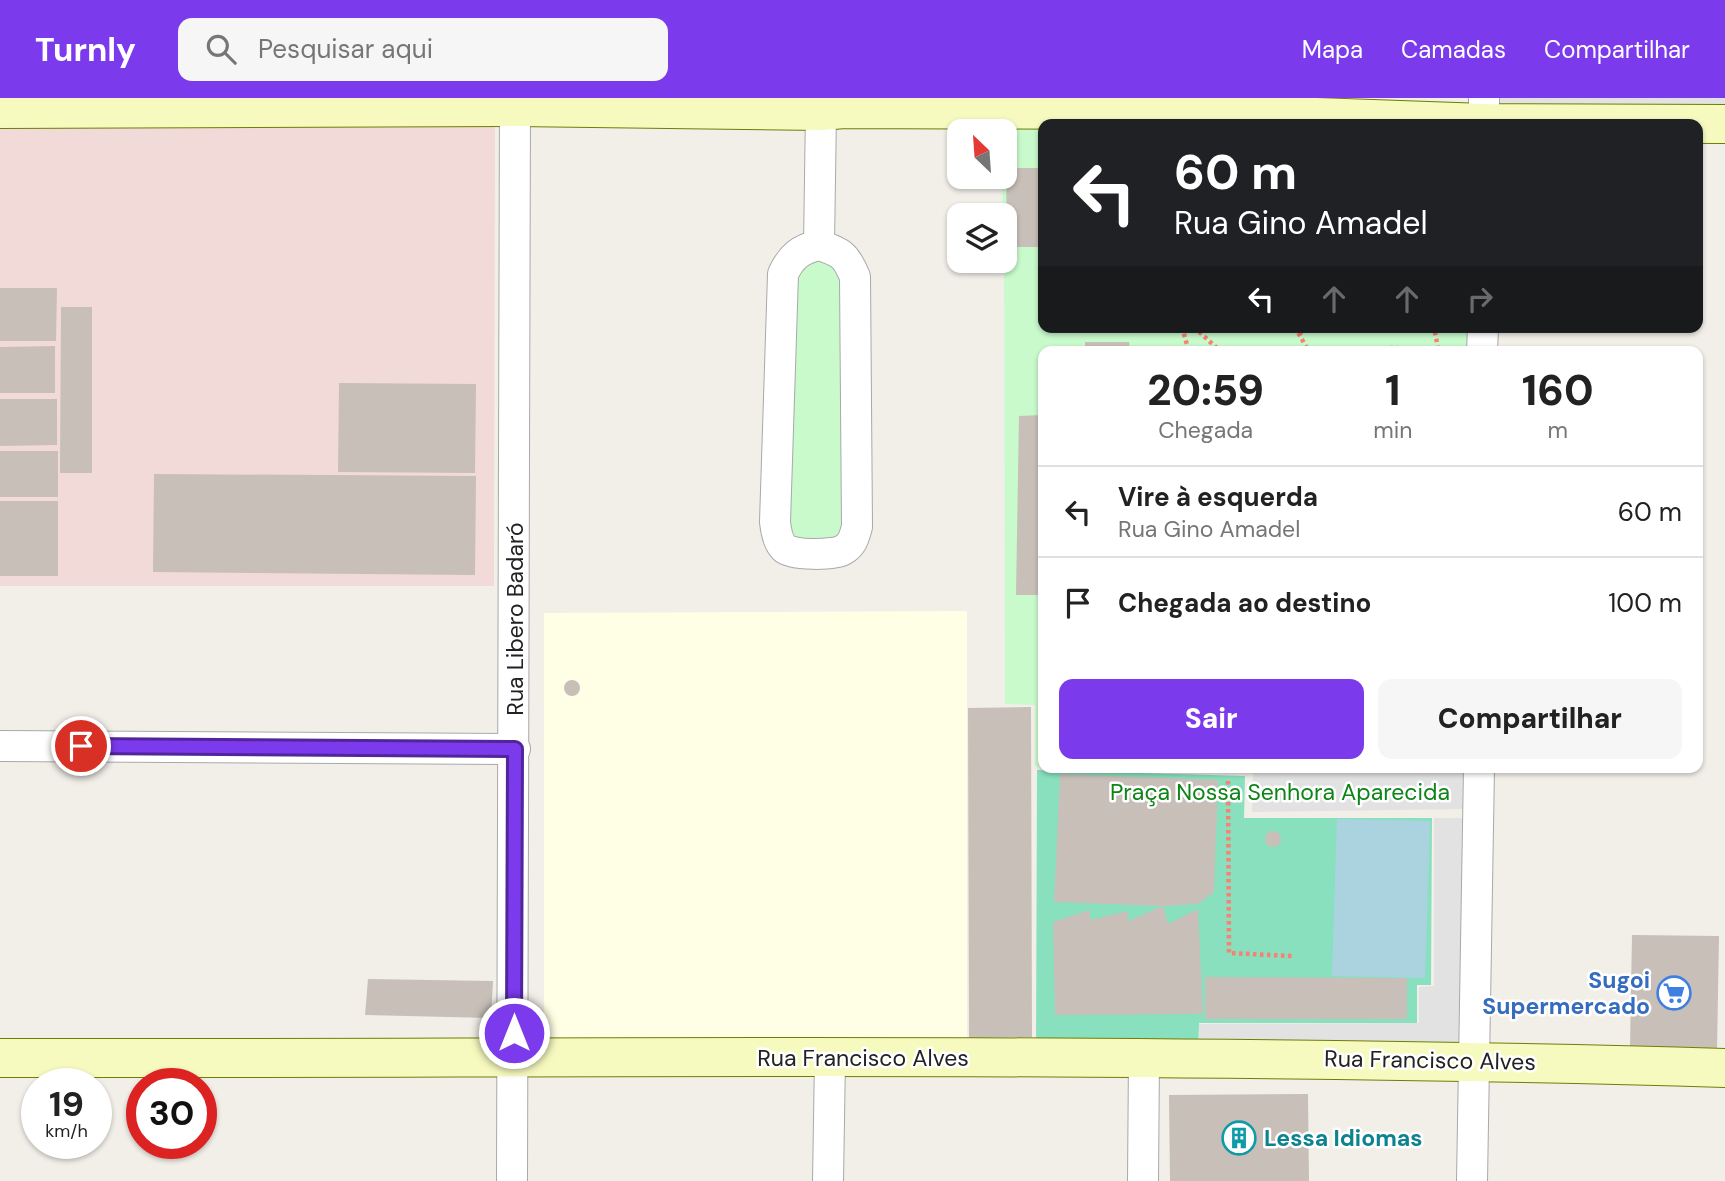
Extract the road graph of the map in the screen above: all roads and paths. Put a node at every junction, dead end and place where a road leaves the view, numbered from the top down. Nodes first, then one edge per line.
1 (515, 103) edge
2 (0, 109) edge
3 (821, 111) junction
4 (1484, 115) edge
5 (1591, 119) edge
6 (1703, 123) edge
7 (1725, 124) edge
8 (818, 245) junction
9 (1200, 333) edge
10 (1299, 334) edge
11 (1215, 346) edge
12 (1306, 346) edge
13 (0, 746) edge
14 (515, 749) junction
15 (1479, 773) edge
16 (1228, 780) dead end
17 (1292, 956) dead end
18 (1144, 1057) junction
19 (0, 1058) edge
20 (830, 1058) junction
21 (513, 1059) junction
22 (1475, 1060) junction
23 (1725, 1068) edge
24 (512, 1181) edge
25 (828, 1181) edge
26 (1143, 1181) edge
27 (1472, 1181) edge

1 - 2 street
1 - 3 street
1 - 14 street, Rua Libero Badaró
3 - 4 street
3 - 8 street
4 - 5 street
6 - 7 street
8 - 8 street
9 - 11 path
10 - 12 path
13 - 14 street
14 - 21 street, Rua Libero Badaró
15 - 22 street
16 - 17 path
18 - 20 street, Rua Francisco Alves
18 - 22 street, Rua Francisco Alves
18 - 26 street
19 - 21 street, Rua Francisco Alves
20 - 21 street, Rua Francisco Alves
20 - 25 street
21 - 24 street, Rua Libero Badaró
22 - 23 street, Rua Francisco Alves
22 - 27 street

